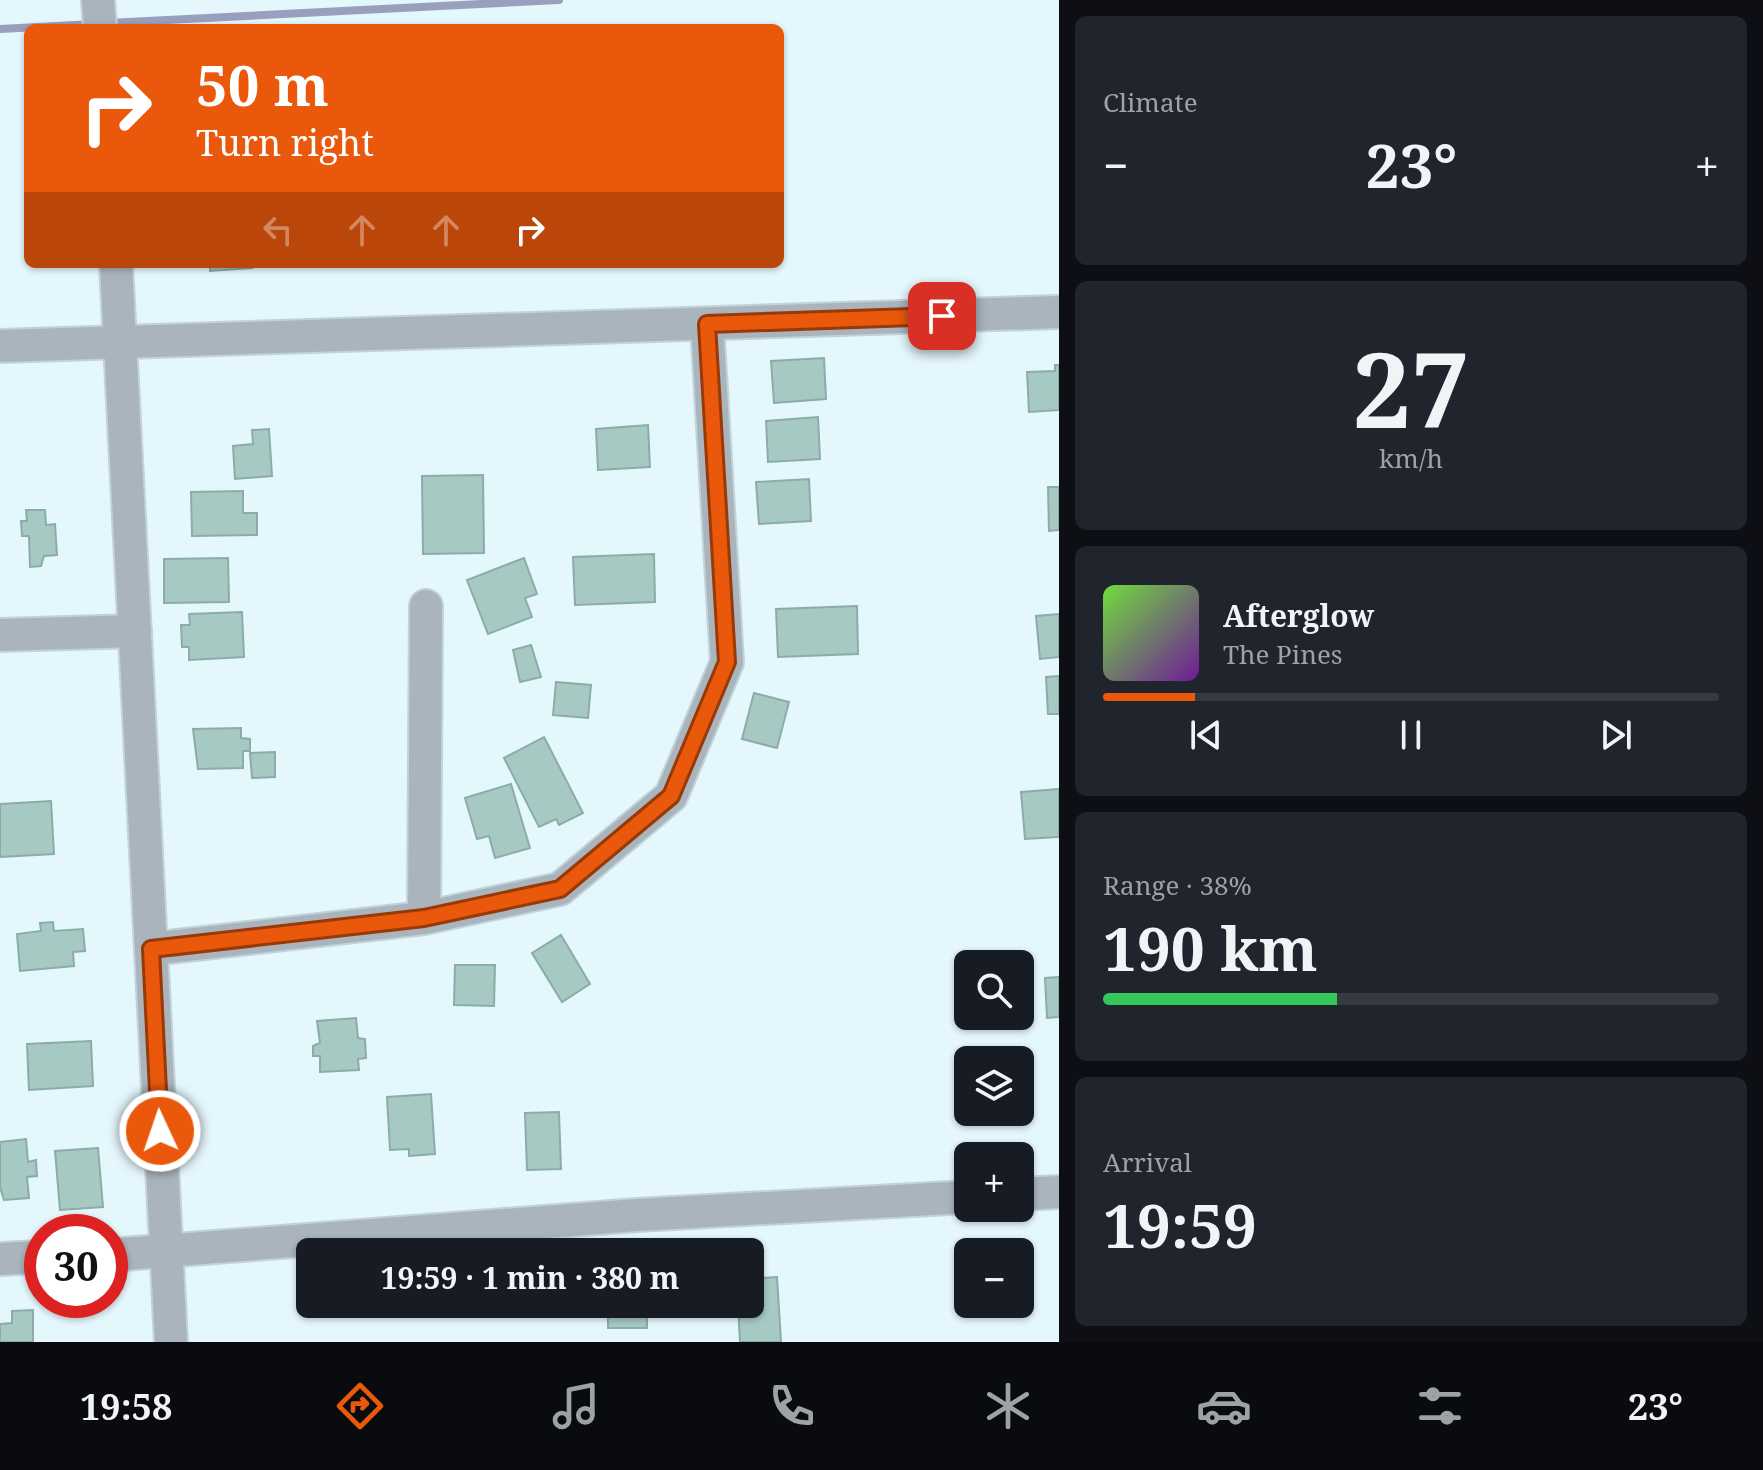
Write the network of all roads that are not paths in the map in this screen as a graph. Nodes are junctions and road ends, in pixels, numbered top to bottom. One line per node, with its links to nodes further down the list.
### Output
1 (98, 0): 2 (street)
2 (100, 24)
3 (116, 268): 6 (street)
4 (1059, 312): 5 (street)
5 (707, 324): 6 (street); 11 (street)
6 (121, 344): 7 (street); 9 (street)
7 (0, 346)
8 (426, 606): 11 (street)
9 (135, 631): 10 (street); 12 (street)
10 (0, 635)
11 (424, 918): 12 (street)
12 (151, 949): 16 (street)
13 (1059, 1192): 14 (street)
14 (1034, 1193)
15 (954, 1198): 16 (street)
16 (166, 1253): 17 (street); 20 (street)
17 (128, 1254)
18 (24, 1258): 19 (street)
19 (0, 1259)
20 (171, 1342)

